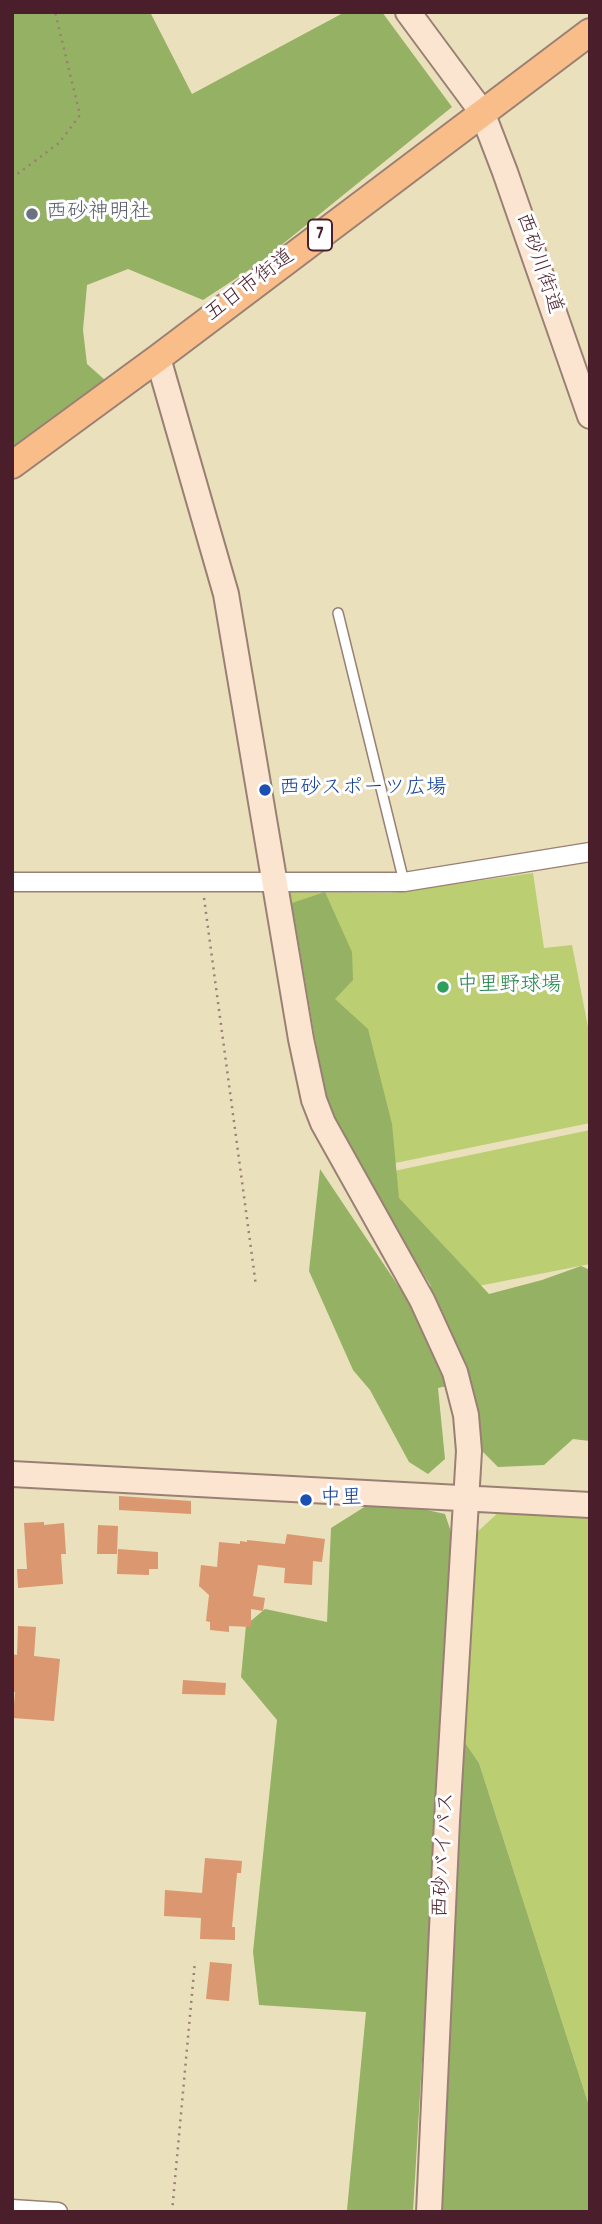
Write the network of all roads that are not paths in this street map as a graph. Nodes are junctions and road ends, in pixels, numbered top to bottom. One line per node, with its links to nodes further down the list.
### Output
1 (408, 12): 3 (street, 西砂川街道)
2 (590, 32): 3 (main road, 五日市街道 / 7)
3 (482, 113): 4 (main road, 五日市街道 / 7); 5 (street, 西砂川街道)
4 (158, 358): 6 (main road, 五日市街道 / 7); 10 (street, 西砂バイパス)
5 (590, 416)
6 (12, 465)
7 (338, 613): 11 (lane)
8 (590, 852): 11 (street)
9 (12, 882): 10 (street)
10 (275, 882): 11 (street); 13 (street, 西砂バイパス)
11 (404, 882)
12 (12, 1474): 13 (street)
13 (466, 1498): 14 (street); 17 (street, 西砂バイパス)
14 (590, 1505)
15 (12, 2209): 16 (street)
16 (58, 2212)
17 (429, 2212)

